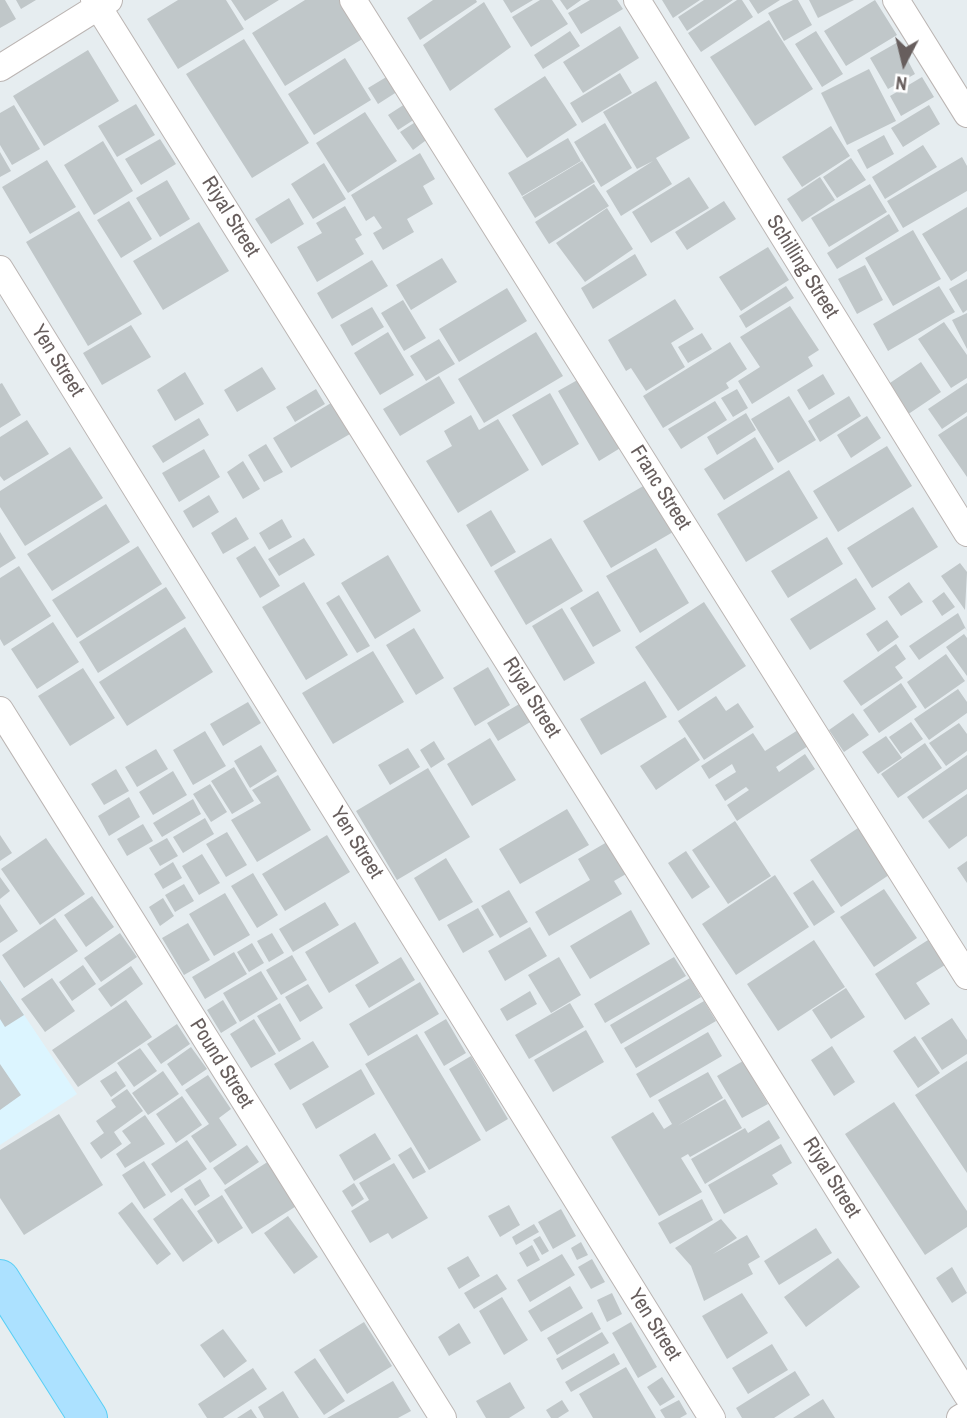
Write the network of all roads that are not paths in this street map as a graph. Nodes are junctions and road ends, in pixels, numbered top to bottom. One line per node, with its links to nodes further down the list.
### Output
1 (353, 0): 10 (street, Franc Street)
2 (637, 0): 8 (street, Schilling Street)
3 (896, 0): 6 (street)
4 (101, 2): 5 (street); 12 (street, Riyal Street)
5 (0, 68)
6 (967, 114)
7 (0, 269): 16 (street, Yen Street)
8 (967, 533)
9 (0, 710): 15 (street, Pound Street)
10 (967, 976)
11 (0, 1279): 14 (main road)
12 (967, 1395)
13 (967, 1414): 17 (street)
14 (88, 1418)
15 (443, 1418)
16 (712, 1418)
17 (960, 1418)

